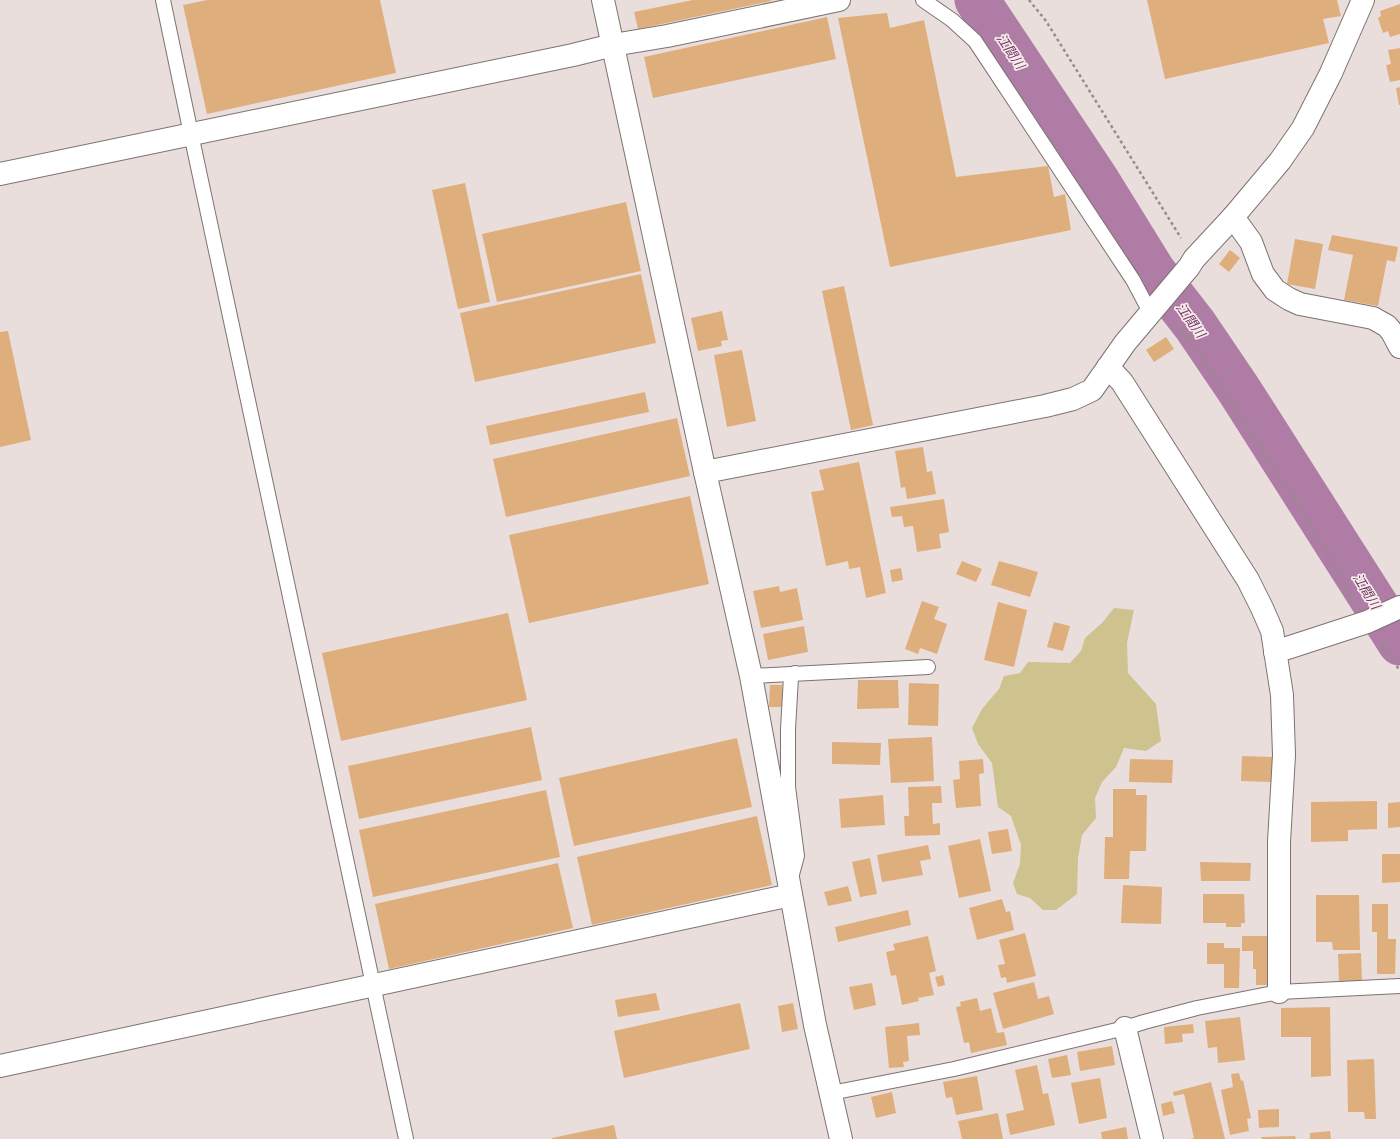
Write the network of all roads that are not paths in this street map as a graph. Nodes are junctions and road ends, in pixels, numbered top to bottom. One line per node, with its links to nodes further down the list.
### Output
1 (163, 0): 7 (lane)
2 (603, 0): 6 (street)
3 (839, 0): 6 (street)
4 (923, 0): 10 (lane)
5 (1363, 0): 9 (street)
6 (613, 45): 7 (street); 13 (street)
7 (191, 134): 8 (street); 20 (lane)
8 (0, 174)
9 (1233, 217): 10 (street); 11 (street)
10 (1155, 307): 12 (street)
11 (1400, 347)
12 (1108, 367): 13 (street); 15 (street)
13 (705, 472): 18 (street)
14 (1399, 607): 15 (street)
15 (1275, 652): 22 (street)
16 (928, 667): 17 (lane)
17 (795, 673): 18 (lane); 19 (lane)
18 (751, 676): 19 (street)
19 (790, 890): 20 (street); 25 (street)
20 (373, 985): 24 (street); 26 (lane)
21 (1400, 986): 22 (lane)
22 (1278, 992): 23 (lane)
23 (1125, 1028): 25 (lane); 28 (street)
24 (0, 1066)
25 (831, 1093): 27 (street)
26 (406, 1139)
27 (841, 1139)
28 (1152, 1139)

